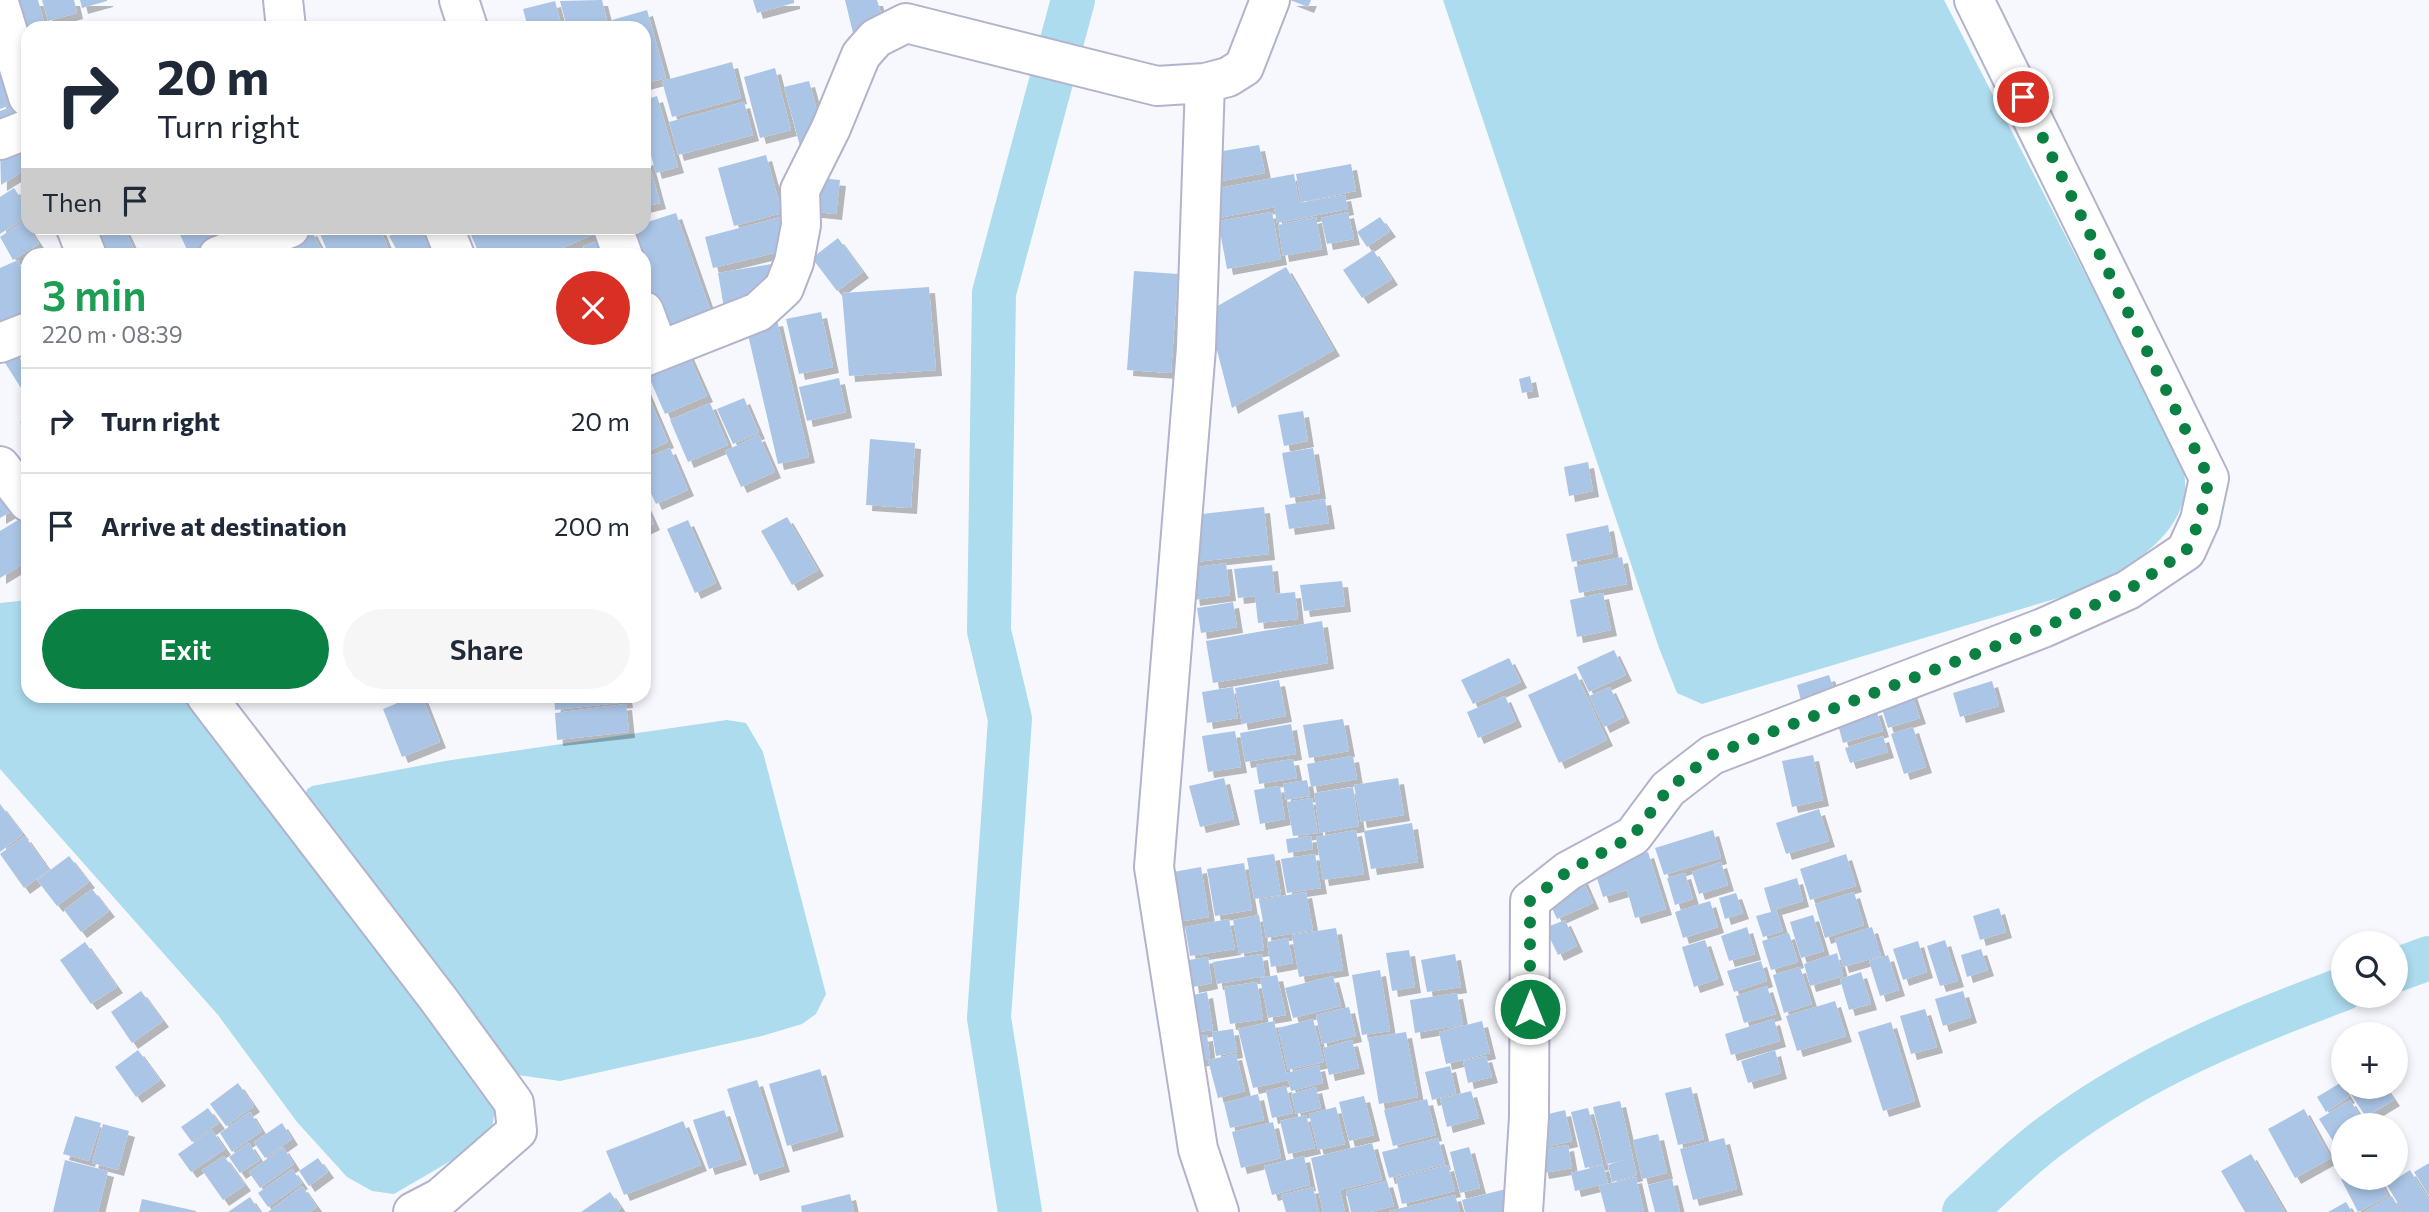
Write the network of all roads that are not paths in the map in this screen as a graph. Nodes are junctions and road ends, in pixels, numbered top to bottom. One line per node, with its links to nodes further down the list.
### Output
1 (283, 0): 7 (street)
2 (459, 0): 8 (street)
3 (1270, 0): 10 (street)
4 (1974, 0): 23 (street)
5 (0, 6): 9 (street)
6 (895, 19): 10 (street); 17 (street)
7 (285, 21)
8 (466, 21)
9 (21, 74)
10 (1205, 83): 22 (street)
11 (21, 131): 12 (street)
12 (0, 140)
13 (271, 235): 14 (street)
14 (238, 248)
15 (21, 335): 16 (street)
16 (0, 344)
17 (651, 354)
18 (0, 466): 19 (street)
19 (21, 493)
20 (211, 703): 21 (street)
21 (414, 1212)
22 (1219, 1212)
23 (1523, 1212)

